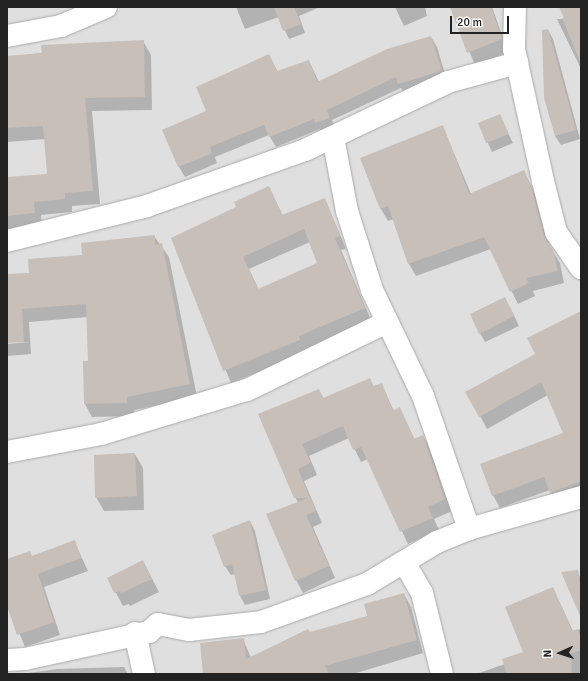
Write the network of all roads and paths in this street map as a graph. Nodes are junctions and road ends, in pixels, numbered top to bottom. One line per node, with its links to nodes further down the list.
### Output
1 (106, 7): 3 (street)
2 (515, 7): 4 (street)
3 (7, 36)
4 (517, 63): 5 (street); 7 (street)
5 (333, 137): 6 (street); 8 (street)
6 (7, 241)
7 (581, 268)
8 (387, 322): 9 (street); 11 (street)
9 (7, 452)
10 (581, 497): 11 (street)
11 (469, 529): 12 (street)
12 (404, 562): 13 (street); 16 (street)
13 (135, 633): 14 (street); 15 (street)
14 (7, 660)
15 (144, 674)
16 (442, 674)

